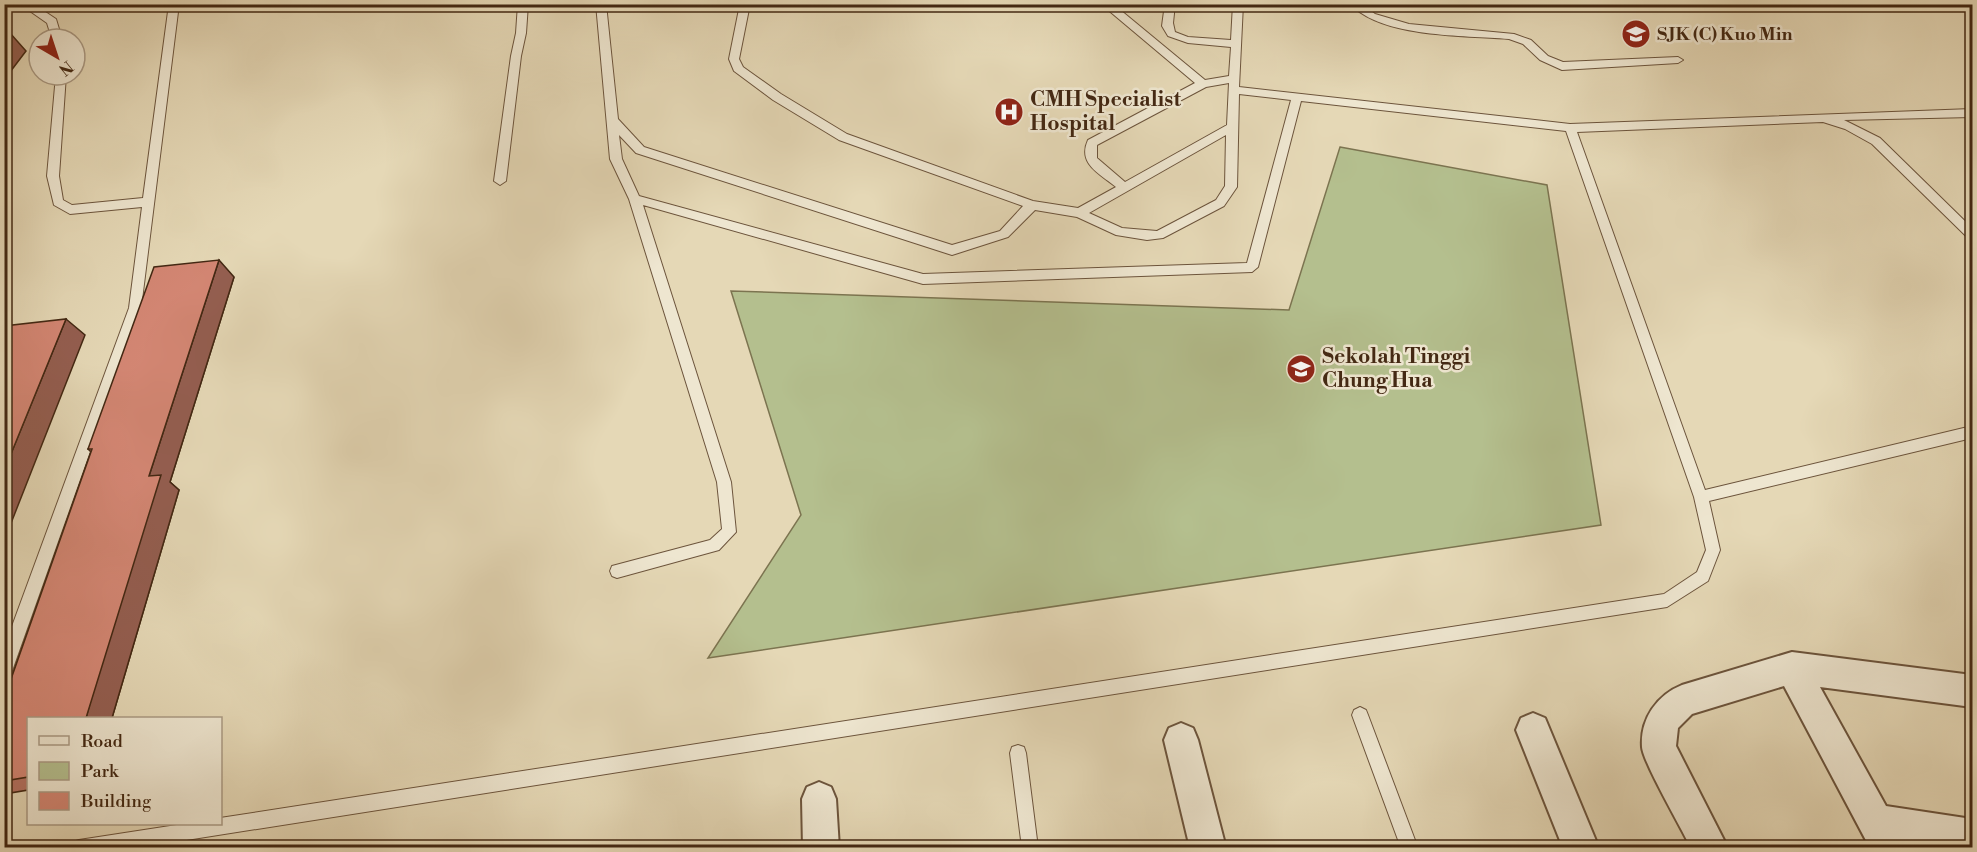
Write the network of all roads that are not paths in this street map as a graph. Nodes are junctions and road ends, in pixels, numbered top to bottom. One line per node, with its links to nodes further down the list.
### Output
1 (19, 4): 10 (lane)
2 (174, 4): 25 (lane)
3 (522, 4): 22 (lane)
4 (601, 4): 19 (lane)
5 (745, 4): 26 (lane)
6 (1106, 4): 13 (lane)
7 (1170, 4): 11 (lane)
8 (1238, 4): 11 (lane)
9 (1355, 4): 12 (lane)
10 (54, 27)
11 (1236, 44): 14 (lane)
12 (1678, 60)
13 (1203, 84): 14 (lane); 23 (lane)
14 (1234, 84): 16 (lane); 20 (lane)
15 (60, 87): 25 (lane)
16 (1297, 98): 21 (lane); 24 (lane)
17 (1972, 113): 18 (lane)
18 (1823, 118): 21 (lane); 28 (lane)
19 (612, 120): 24 (lane); 26 (lane)
20 (1232, 127): 23 (lane); 27 (lane)
21 (1570, 128): 30 (lane)
22 (500, 181)
23 (1125, 188): 27 (lane)
24 (634, 199): 31 (lane)
25 (149, 202): 33 (lane)
26 (1032, 205): 27 (lane)
27 (1079, 213)
28 (1972, 235)
29 (1972, 432): 30 (lane)
30 (1701, 497): 42 (lane)
31 (617, 571)
32 (1792, 668): 34 (street); 40 (street); 48 (street)
33 (4, 671)
34 (1972, 691)
35 (1360, 715): 46 (lane)
36 (1533, 730): 47 (street)
37 (1181, 741): 45 (street)
38 (1017, 753): 44 (lane)
39 (819, 798): 43 (street)
40 (1883, 835): 41 (street)
41 (1972, 837)
42 (79, 848)
43 (820, 848)
44 (1030, 848)
45 (1208, 848)
46 (1410, 848)
47 (1581, 848)
48 (1710, 848)

